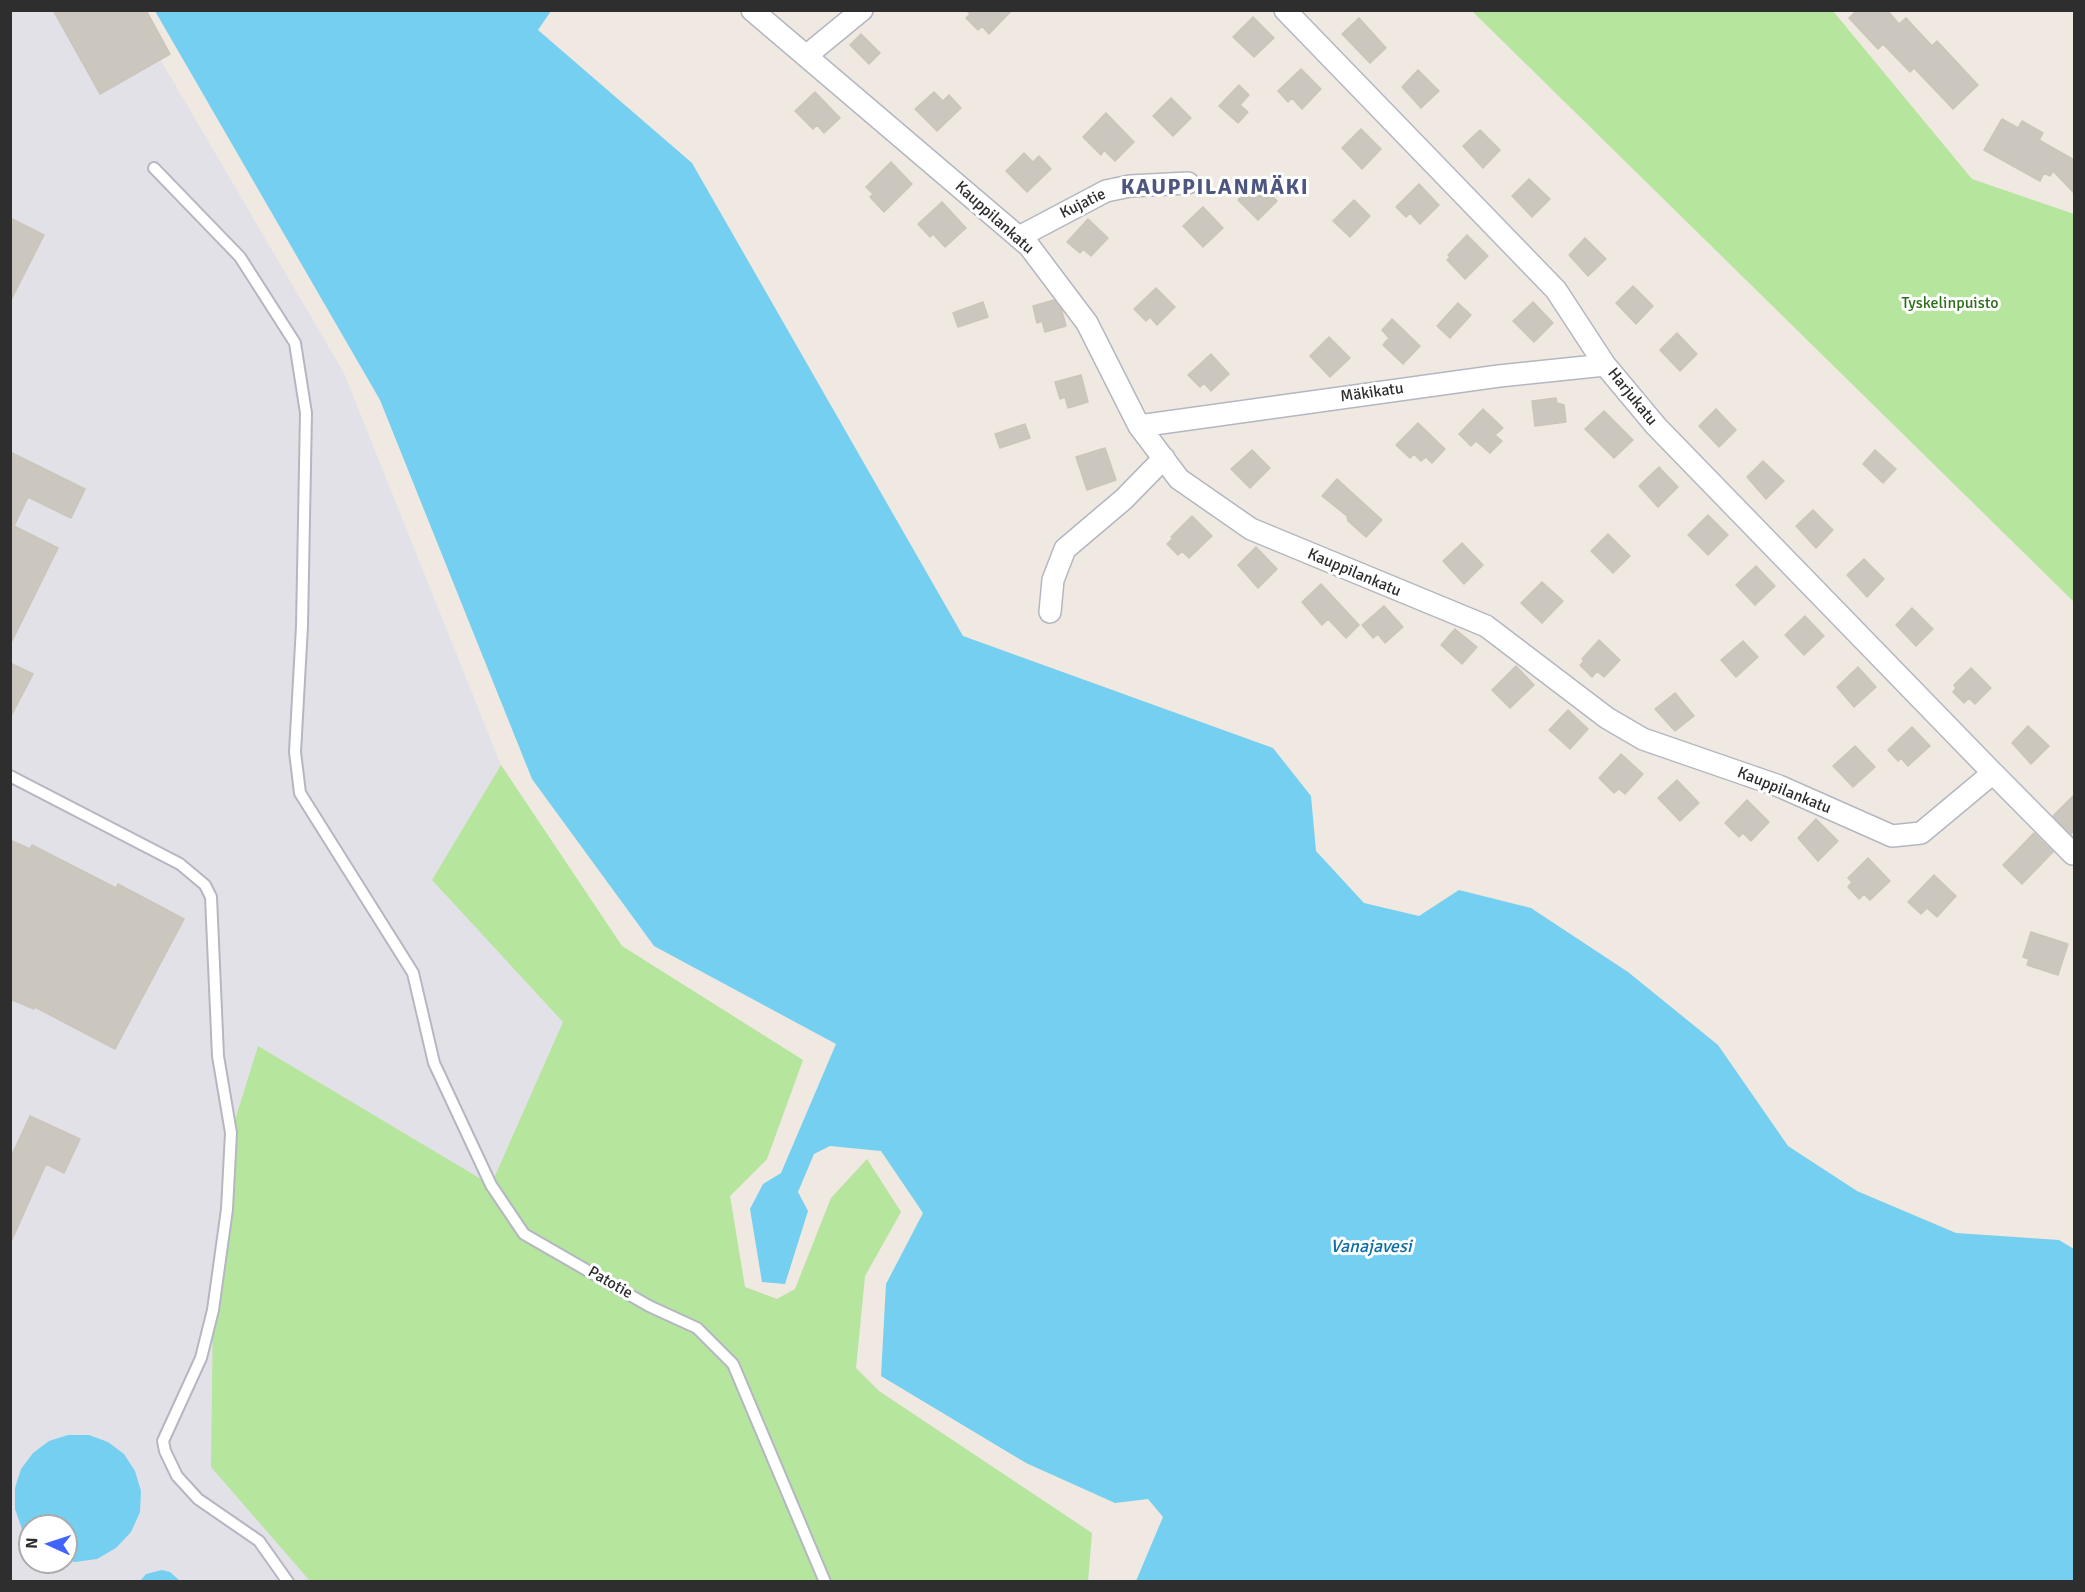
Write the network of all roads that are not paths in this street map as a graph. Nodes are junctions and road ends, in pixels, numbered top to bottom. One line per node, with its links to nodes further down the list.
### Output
1 (752, 10): 4 (street, Kauppilankatu)
2 (862, 10): 4 (street)
3 (1285, 10): 8 (street, Harjukatu)
4 (806, 56): 7 (street, Kauppilankatu)
5 (154, 168): 16 (lane, Patotie)
6 (1188, 183): 7 (street, Kujatie)
7 (1018, 237): 9 (street, Kauppilankatu)
8 (1605, 365): 9 (street, Mäkikatu); 12 (street, Harjukatu)
9 (1139, 426): 10 (street, Kauppilankatu)
10 (1164, 459): 11 (street); 12 (street, Kauppilankatu)
11 (1050, 612)
12 (1993, 772): 14 (street)
13 (10, 776): 15 (lane)
14 (2073, 854)
15 (288, 1581)
16 (825, 1581)

